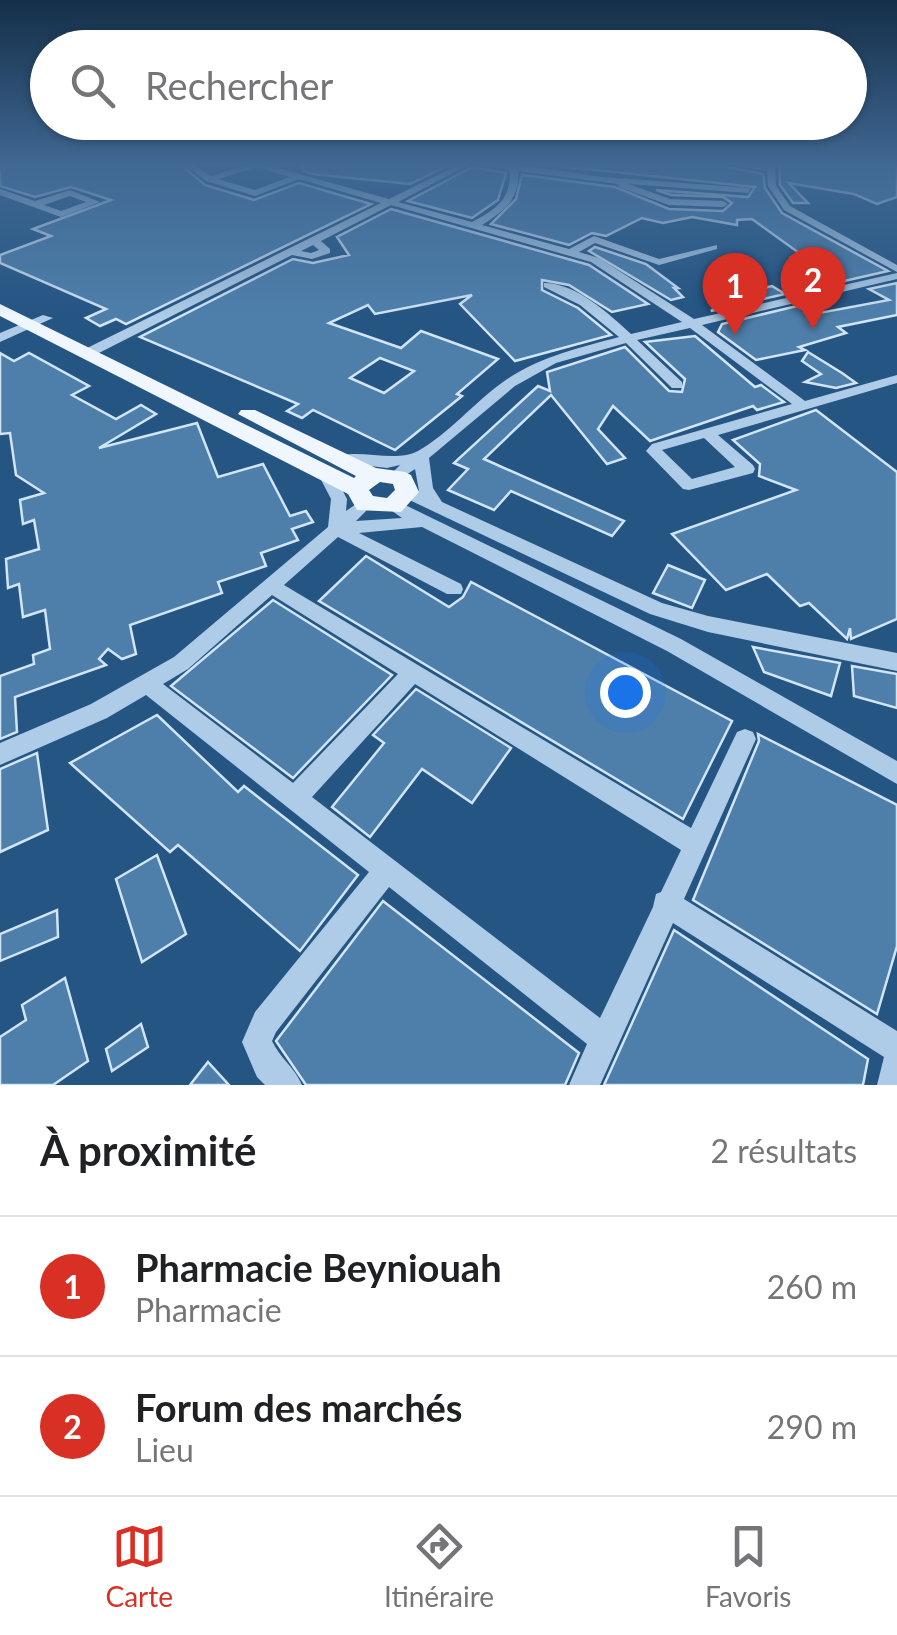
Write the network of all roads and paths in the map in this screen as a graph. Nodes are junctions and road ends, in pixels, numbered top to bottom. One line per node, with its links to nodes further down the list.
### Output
1 (364, 215): 16 (street)
2 (436, 215): 5 (street)
3 (493, 215): 5 (street)
4 (798, 215): 8 (street)
5 (475, 225): 7 (street)
6 (713, 247): 7 (street)
7 (572, 252): 13 (street)
8 (897, 272): 13 (street)
9 (548, 285): 15 (street)
10 (0, 295): 12 (main road)
11 (0, 310): 12 (main road)
12 (39, 321): 14 (street); 16 (main road)
13 (693, 324): 15 (street); 19 (street)
14 (0, 338)
15 (624, 339): 18 (street); 21 (street)
16 (96, 349): 22 (main road)
17 (897, 378): 19 (street)
18 (677, 386)
19 (802, 405): 20 (street)
20 (707, 433): 20 (street)
21 (421, 455): 22 (street); 23 (street); 24 (street)
22 (333, 466): 23 (main road); 25 (street)
23 (382, 490): 24 (street); 25 (street)
24 (431, 514): 25 (street); 28 (street)
25 (336, 529): 26 (street); 27 (street)
26 (273, 586): 30 (street); 31 (street)
27 (454, 589)
28 (612, 602): 29 (street); 34 (street)
29 (897, 662)
30 (411, 674): 35 (street); 36 (street)
31 (149, 684): 33 (street); 35 (street)
32 (745, 738): 36 (street)
33 (0, 754)
34 (897, 772)
35 (294, 799): 37 (street)
36 (693, 842): 38 (street)
37 (386, 870): 39 (street); 42 (street)
38 (666, 903): 39 (street); 40 (street)
39 (603, 1038): 43 (street)
40 (897, 1048)
41 (897, 1063): 44 (street)
42 (287, 1085)
43 (584, 1085)
44 (892, 1085)

